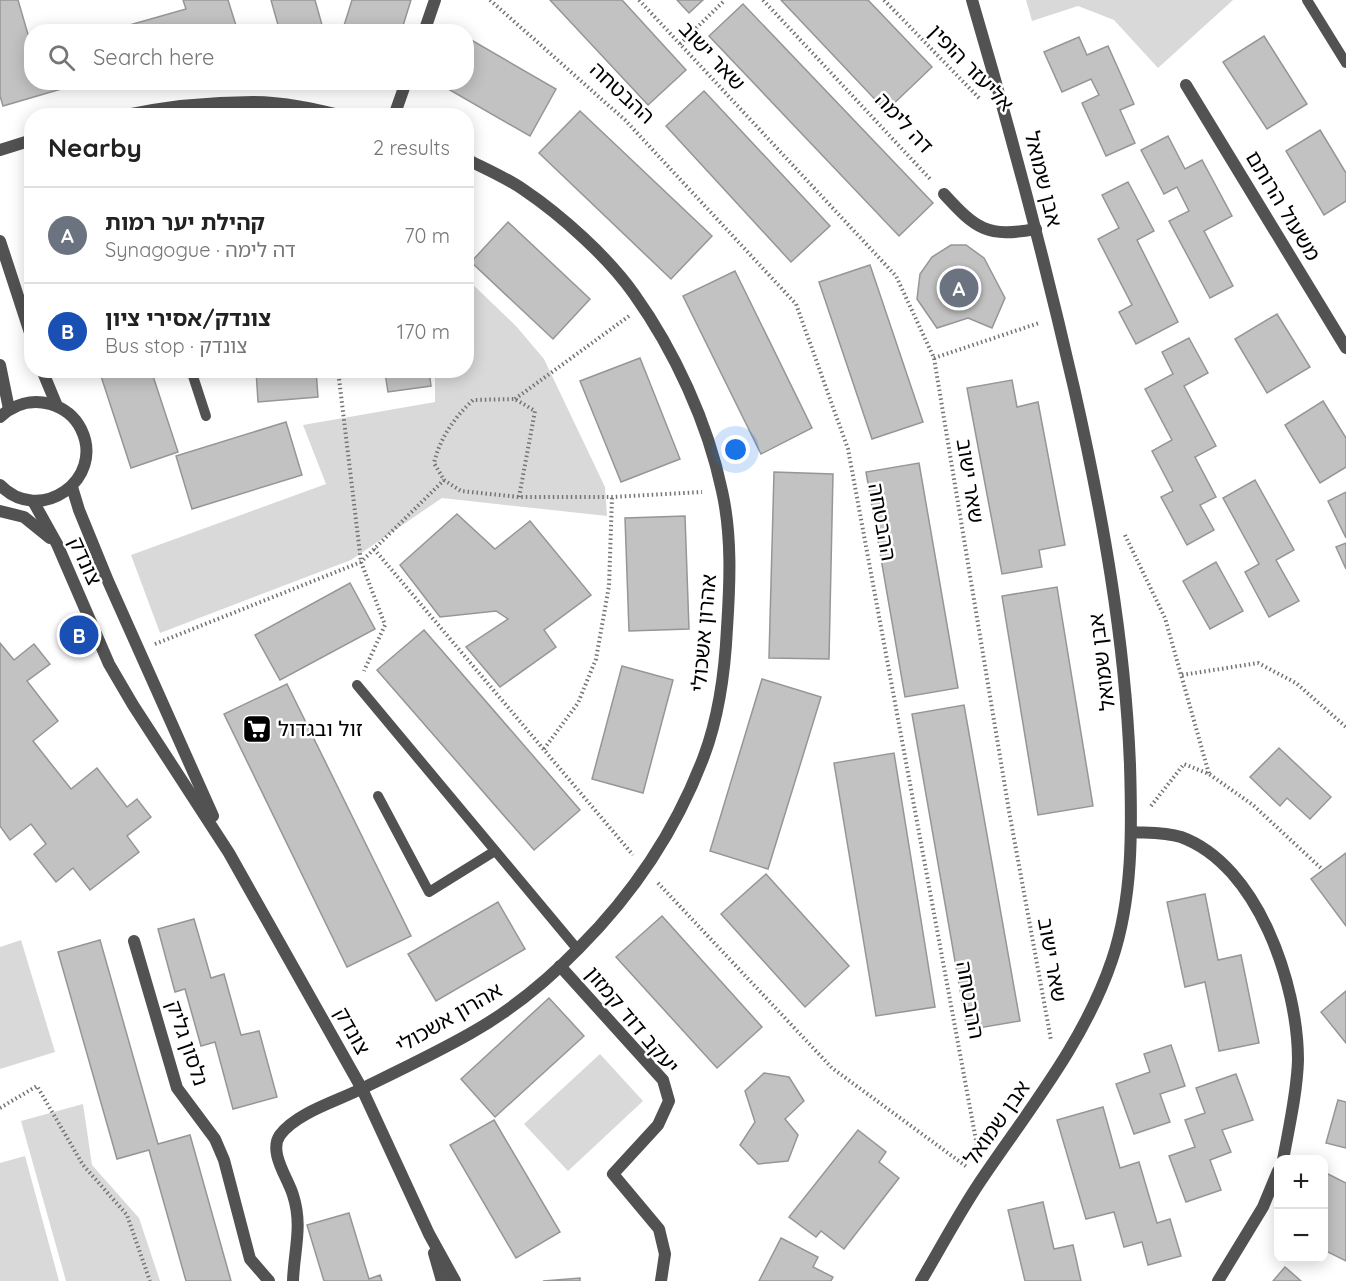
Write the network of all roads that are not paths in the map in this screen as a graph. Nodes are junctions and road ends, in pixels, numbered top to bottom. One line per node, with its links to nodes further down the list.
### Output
1 (435, 0): 4 (street)
2 (972, 0): 15 (street, אבן שמואל)
3 (1307, 0): 5 (lane)
4 (427, 24)
5 (1346, 63)
6 (1186, 85): 18 (street, משעול הרותם)
7 (403, 90): 10 (street)
8 (228, 108): 9 (street)
9 (307, 108)
10 (397, 108)
11 (24, 142): 12 (street)
12 (0, 150)
13 (474, 163): 36 (street, אהרון אשכולי)
14 (944, 194): 15 (street)
15 (1036, 229): 32 (street, אבן שמואל)
16 (0, 241): 17 (street)
17 (24, 314)
18 (1346, 348)
19 (0, 365): 23 (street)
20 (45, 378): 22 (street)
21 (194, 378): 24 (lane)
22 (57, 406): 23 (street); 25 (street)
23 (5, 413)
24 (206, 416)
25 (72, 487): 27 (street); 34 (street, צונדק)
26 (1, 488): 27 (street)
27 (33, 501): 29 (street, צונדק)
28 (0, 511): 29 (street)
29 (57, 544): 34 (street, צונדק)
30 (357, 685): 33 (lane)
31 (378, 796): 33 (lane)
32 (1131, 832): 39 (street); 47 (street, אבן שמואל)
33 (495, 851): 36 (lane)
34 (229, 853): 38 (street, צונדק)
35 (134, 941): 42 (street, נלסון גליק)
36 (578, 950): 37 (street, אהרון אשכולי)
37 (560, 966): 38 (street, אהרון אשכולי); 46 (street, יעקב דוד קמזון)
38 (362, 1089): 41 (street, צונדק); 43 (street)
39 (1283, 1155)
40 (1274, 1181): 48 (street)
41 (429, 1234): 44 (street, צונדק); 45 (street, צונדק)
42 (268, 1281)
43 (293, 1281)
44 (442, 1281)
45 (455, 1281)
46 (661, 1281)
47 (921, 1281)
48 (1218, 1281)

